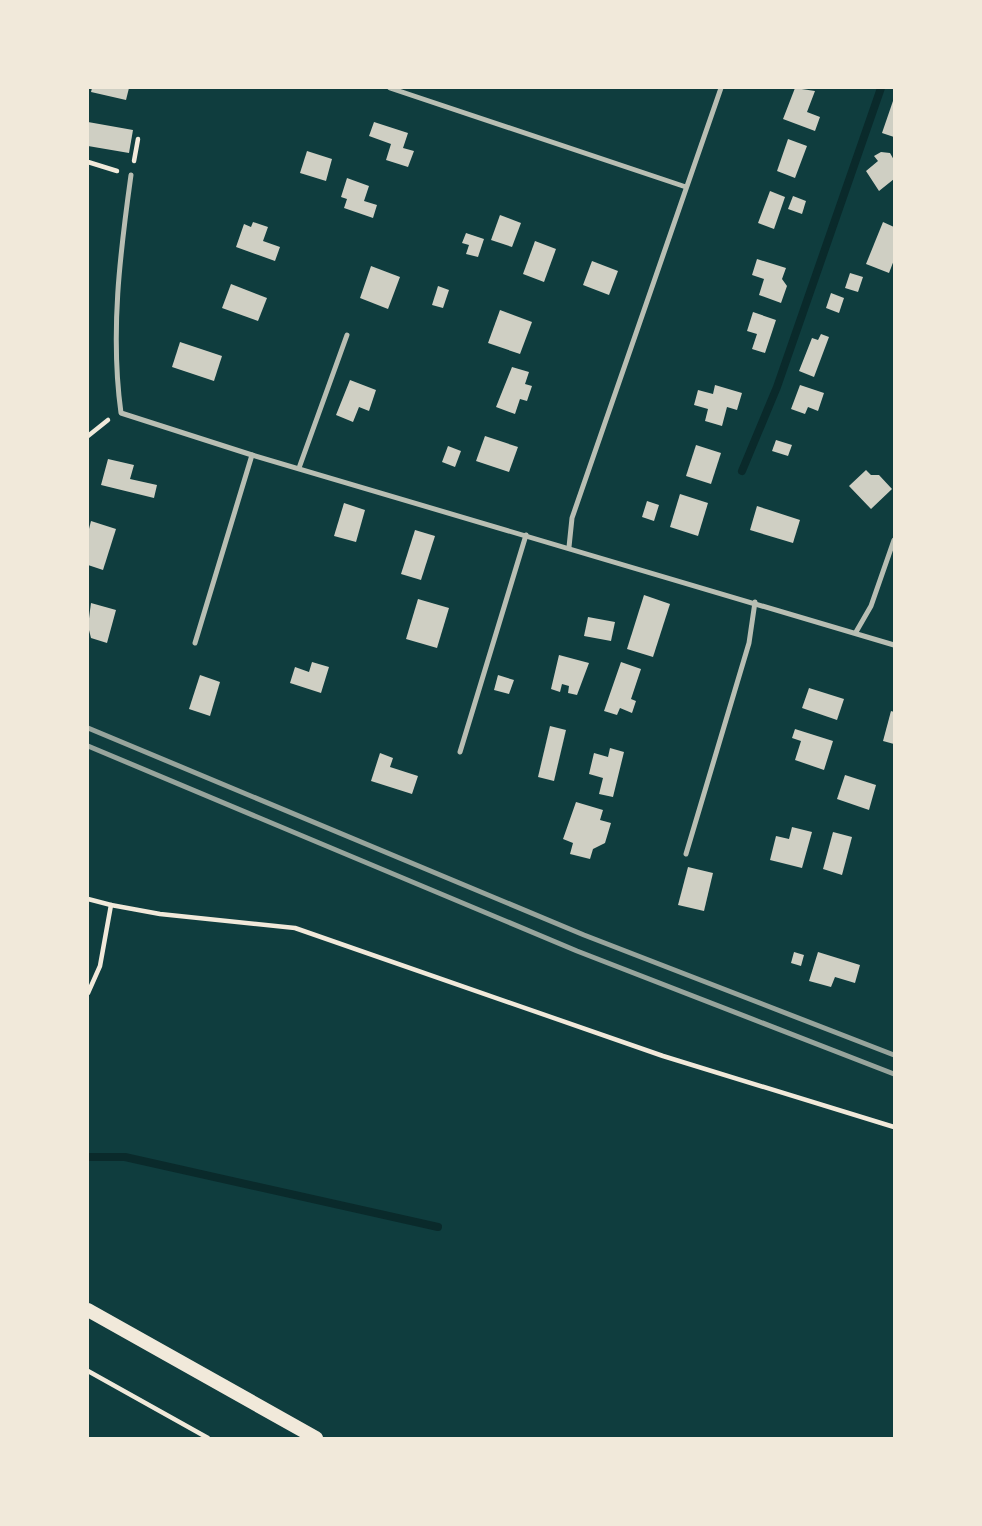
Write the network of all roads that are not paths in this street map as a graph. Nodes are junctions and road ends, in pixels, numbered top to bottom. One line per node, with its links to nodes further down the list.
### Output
1 (390, 88): 4 (lane)
2 (721, 88): 4 (lane)
3 (131, 175): 6 (lane)
4 (686, 187): 10 (lane)
5 (347, 335): 7 (lane)
6 (252, 455): 7 (lane); 13 (lane)
7 (299, 468): 8 (lane)
8 (526, 535): 10 (lane); 15 (lane)
9 (894, 540): 12 (lane)
10 (569, 547): 11 (lane)
11 (755, 602): 12 (lane); 16 (lane)
12 (856, 632): 14 (lane)
13 (195, 643)
14 (894, 645)
15 (460, 752)
16 (686, 854)
17 (88, 1310): 18 (main road)
18 (316, 1438)

